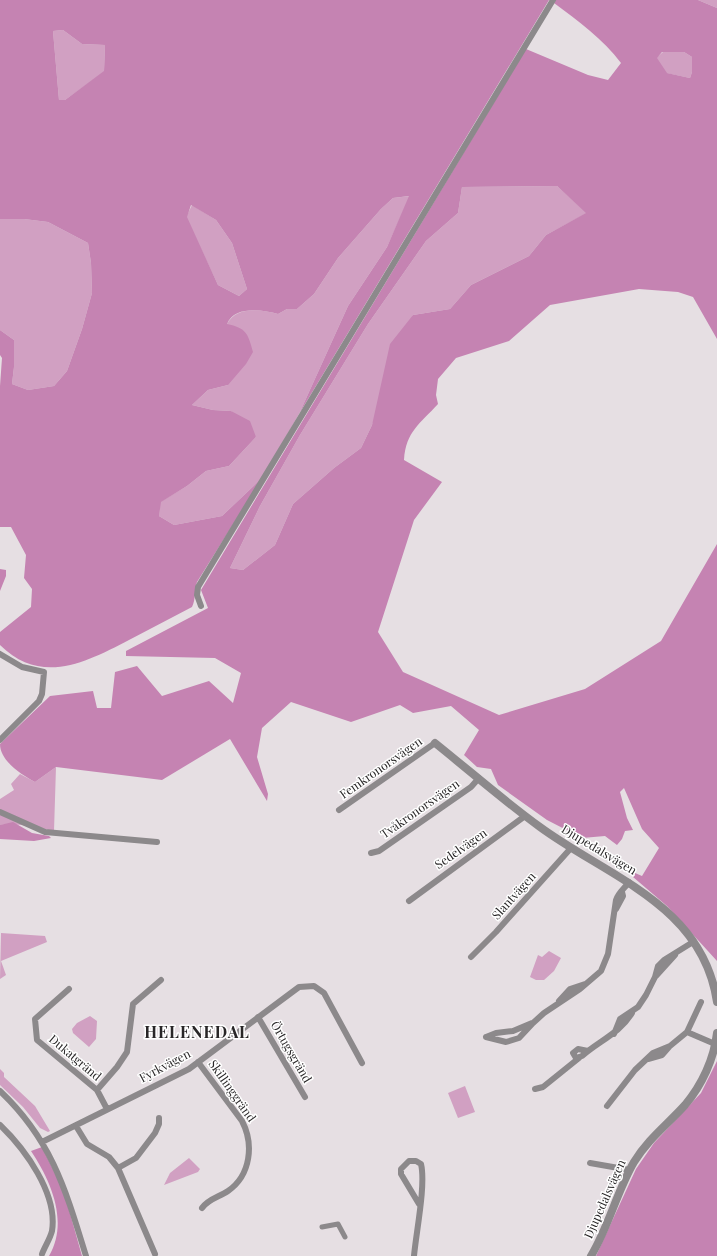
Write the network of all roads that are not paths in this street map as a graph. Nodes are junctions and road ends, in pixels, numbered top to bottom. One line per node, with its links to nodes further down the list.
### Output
1 (553, 0): 2 (street)
2 (201, 606)
3 (0, 654): 4 (street)
4 (0, 740)
5 (436, 743): 6 (street, Djupedalsvägen); 7 (street, Femkronorsvägen)
6 (479, 778): 9 (street, Djupedalsvägen); 12 (street, Tvåkronorsvägen)
7 (339, 810)
8 (0, 812): 10 (street)
9 (525, 816): 11 (street, Djupedalsvägen); 14 (street, Sedelvägen)
10 (157, 842)
11 (571, 848): 13 (street, Djupedalsvägen); 16 (street, Slantvägen)
12 (371, 852)
13 (629, 882): 15 (street, Djupedalsvägen); 22 (street)
14 (408, 901)
15 (693, 942): 20 (street, Djupedalsvägen); 30 (street)
16 (472, 957)
17 (161, 980): 31 (street)
18 (69, 989): 31 (street, Dukatgränd)
19 (702, 1002): 24 (street)
20 (717, 1002)
21 (258, 1017): 28 (street, Fyrkvägen); 29 (street, Fyrkvägen); 33 (street, Örtugsgränd)
22 (532, 1023): 23 (street); 26 (street)
23 (513, 1031): 26 (street); 26 (street)
24 (687, 1032): 27 (street); 34 (street)
25 (717, 1033): 27 (street, Djupedalsvägen)
26 (516, 1040)
27 (715, 1044): 42 (street, Djupedalsvägen)
28 (198, 1062): 35 (street, Fyrkvägen); 44 (street, Skillinggränd)
29 (362, 1063)
30 (535, 1089)
31 (97, 1090): 35 (street, Dukatgränd)
32 (0, 1091): 39 (street)
33 (305, 1097)
34 (607, 1106)
35 (107, 1109): 38 (street, Fyrkvägen)
36 (159, 1118): 41 (street)
37 (0, 1125): 47 (street)
38 (76, 1126): 39 (street, Fyrkvägen); 41 (street)
39 (42, 1142): 49 (street)
40 (590, 1162): 42 (street)
41 (118, 1168): 48 (street)
42 (630, 1170): 51 (street, Djupedalsvägen)
43 (419, 1204): 43 (street); 50 (street)
44 (202, 1208)
45 (322, 1227): 46 (street)
46 (345, 1236)
47 (42, 1254)
48 (155, 1254)
49 (86, 1256)
50 (414, 1256)
51 (591, 1256)

